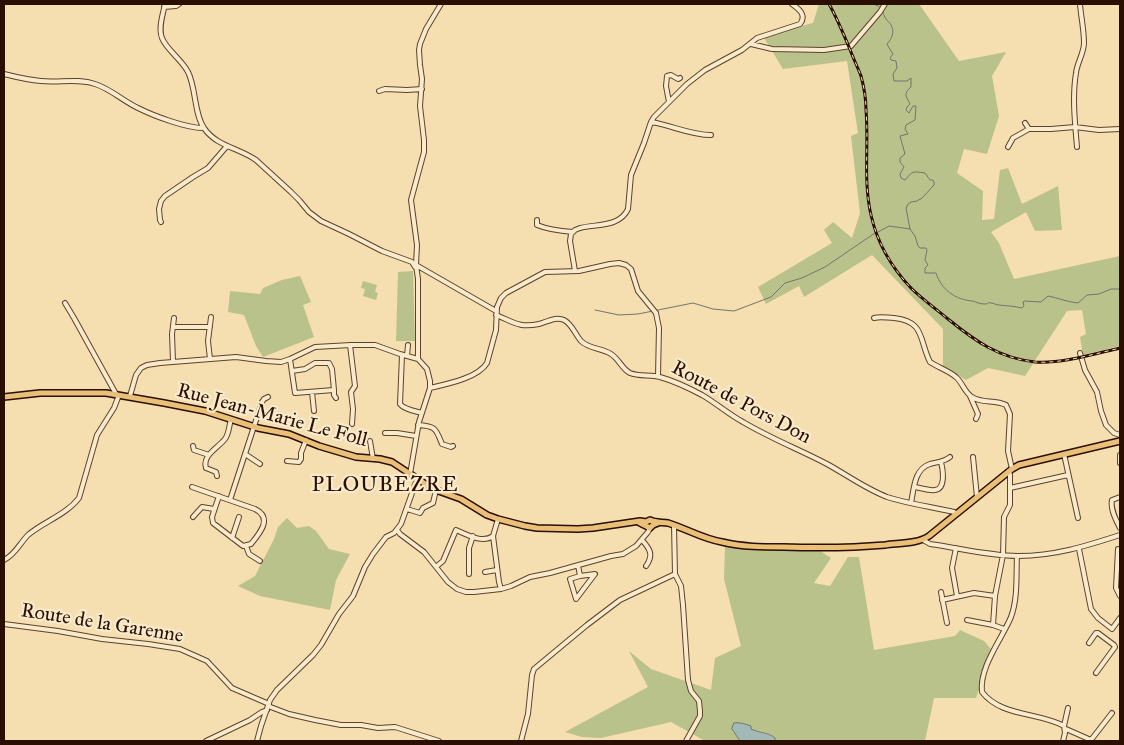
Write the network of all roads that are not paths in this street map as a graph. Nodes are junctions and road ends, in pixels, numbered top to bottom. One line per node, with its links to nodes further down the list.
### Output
1 (179, 4): 5 (street)
2 (441, 4): 10 (street)
3 (792, 4): 7 (street)
4 (1080, 4): 16 (street)
5 (165, 5): 15 (street)
6 (885, 6): 7 (street)
7 (751, 44): 12 (street)
8 (4, 74): 15 (street)
9 (680, 78): 12 (street)
10 (422, 89): 11 (street); 26 (street)
11 (379, 91)
12 (669, 102): 13 (street)
13 (651, 122): 19 (street); 25 (street)
14 (1025, 123): 17 (street)
15 (203, 128): 20 (street, Route de Pors Don)
16 (1075, 128): 17 (street); 18 (street); 22 (street)
17 (1029, 129): 21 (street)
18 (1120, 130)
19 (711, 135)
20 (227, 146): 24 (street); 26 (street, Route de Pors Don)
21 (1008, 147)
22 (1077, 147)
23 (537, 220): 25 (street)
24 (161, 222)
25 (573, 232): 27 (street)
26 (416, 267): 29 (street, Route de Pors Don); 39 (street)
27 (575, 272): 29 (street); 44 (street)
28 (65, 303): 48 (street)
29 (496, 313): 44 (street, Route de Pors Don); 45 (street)
30 (211, 317): 34 (street)
31 (174, 318): 33 (street)
32 (874, 318): 50 (street)
33 (173, 326): 34 (street); 42 (street)
34 (210, 327): 40 (street)
35 (350, 345): 38 (street); 41 (street); 58 (street)
36 (408, 345): 38 (street)
37 (1080, 353): 62 (street)
38 (405, 356): 39 (street); 55 (street)
39 (418, 358): 45 (street)
40 (210, 359): 41 (street); 42 (street)
41 (290, 359): 43 (street)
42 (173, 362): 49 (street)
43 (292, 371): 46 (street); 47 (street)
44 (658, 376): 93 (street, Route de Pors Don)
45 (430, 388): 55 (street)
46 (334, 390): 47 (street); 53 (street)
47 (312, 392): 54 (street)
48 (117, 394): 49 (main road, Rue Jean-Marie Le Foll); 51 (main road, Rue Jean-Marie Le Foll); 117 (street)
49 (130, 396): 56 (main road, Rue Jean-Marie Le Foll)
50 (970, 396): 57 (street); 80 (street)
51 (4, 397)
52 (268, 397): 60 (street)
53 (336, 398)
54 (314, 410)
55 (422, 413): 59 (street)
56 (231, 419): 60 (main road, Rue Jean-Marie Le Foll); 71 (street)
57 (976, 419)
58 (352, 424)
59 (418, 425): 63 (street); 68 (street)
60 (253, 426): 64 (main road, Rue Jean-Marie Le Foll); 69 (street)
61 (385, 433): 63 (street)
62 (1120, 435)
63 (416, 436): 81 (street)
64 (306, 440): 75 (main road, Rue Jean-Marie Le Foll); 76 (street)
65 (370, 441): 75 (street)
66 (1120, 442): 70 (main road)
67 (192, 446): 71 (street)
68 (453, 446)
69 (245, 454): 79 (street); 92 (street)
70 (1064, 454): 80 (main road); 82 (street)
71 (209, 455): 83 (street)
72 (1120, 456): 78 (street)
73 (950, 457): 77 (street)
74 (973, 457): 90 (street)
75 (373, 459): 81 (main road, Rue Jean-Marie Le Foll)
76 (287, 461)
77 (942, 462): 86 (street); 86 (street)
78 (1120, 463)
79 (260, 464)
80 (1010, 470): 87 (street); 90 (main road)
81 (410, 474): 84 (main road, Rue Jean-Marie Le Foll)
82 (1068, 475): 87 (street); 99 (street)
83 (217, 476)
84 (417, 479): 88 (main road, Rue Jean-Marie Le Foll); 94 (street)
85 (192, 487): 89 (street)
86 (915, 487): 93 (street)
87 (1010, 488): 115 (street)
88 (436, 490): 94 (street); 100 (main road, Rue Jean-Marie Le Foll)
89 (219, 496): 92 (street); 95 (street)
90 (977, 497): 96 (main road)
91 (1120, 497): 103 (street)
92 (230, 500): 111 (street)
93 (911, 503): 96 (street, Route de Pors Don)
94 (406, 509): 104 (street)
95 (214, 510): 97 (street); 108 (street)
96 (956, 514): 110 (main road)
97 (193, 517)
98 (239, 518): 108 (street)
99 (1078, 518)
100 (498, 519): 101 (main road, Rue Jean-Marie Le Foll); 106 (street)
101 (649, 525): 102 (main road); 109 (street)
102 (674, 526): 110 (main road); 126 (street)
103 (1120, 528)
104 (397, 530): 120 (street); 144 (street)
105 (473, 536): 106 (street); 120 (street); 125 (street)
106 (492, 536): 123 (street)
107 (1120, 536): 113 (street)
108 (232, 538): 111 (street)
109 (642, 540): 119 (street); 121 (street)
110 (922, 540): 112 (street)
111 (246, 546): 118 (street)
112 (956, 548): 115 (street); 130 (street)
113 (1079, 549): 116 (street); 139 (street)
114 (1118, 549): 122 (street)
115 (1003, 555): 116 (street); 131 (street)
116 (1017, 556): 140 (street)
117 (4, 560)
118 (260, 562)
119 (578, 565): 127 (street); 128 (street)
120 (437, 566): 128 (street)
121 (646, 566)
122 (1119, 567): 132 (street)
123 (497, 570): 124 (street); 128 (street)
124 (485, 572)
125 (469, 574)
126 (674, 574): 151 (street); 152 (street)
127 (580, 576): 127 (street)
128 (501, 589)
129 (941, 592): 133 (street)
130 (958, 596): 131 (street); 133 (street)
131 (995, 596): 138 (street)
132 (1120, 596)
133 (942, 600): 137 (street)
134 (1120, 618): 139 (street)
135 (966, 620): 138 (street)
136 (4, 624): 144 (street, Route de la Garenne)
137 (947, 624)
138 (993, 625): 140 (street)
139 (1112, 628): 141 (street)
140 (1004, 629): 147 (street)
141 (1106, 639): 142 (street); 143 (street)
142 (1089, 643)
143 (1096, 673)
144 (268, 707): 148 (street); 149 (street); 150 (street, Route de la Garenne)
145 (1068, 708): 147 (street)
146 (1112, 713): 147 (street)
147 (1065, 728): 153 (street)
148 (206, 741)
149 (258, 741)
150 (439, 741)
151 (521, 741)
152 (686, 741)
153 (1063, 741)

